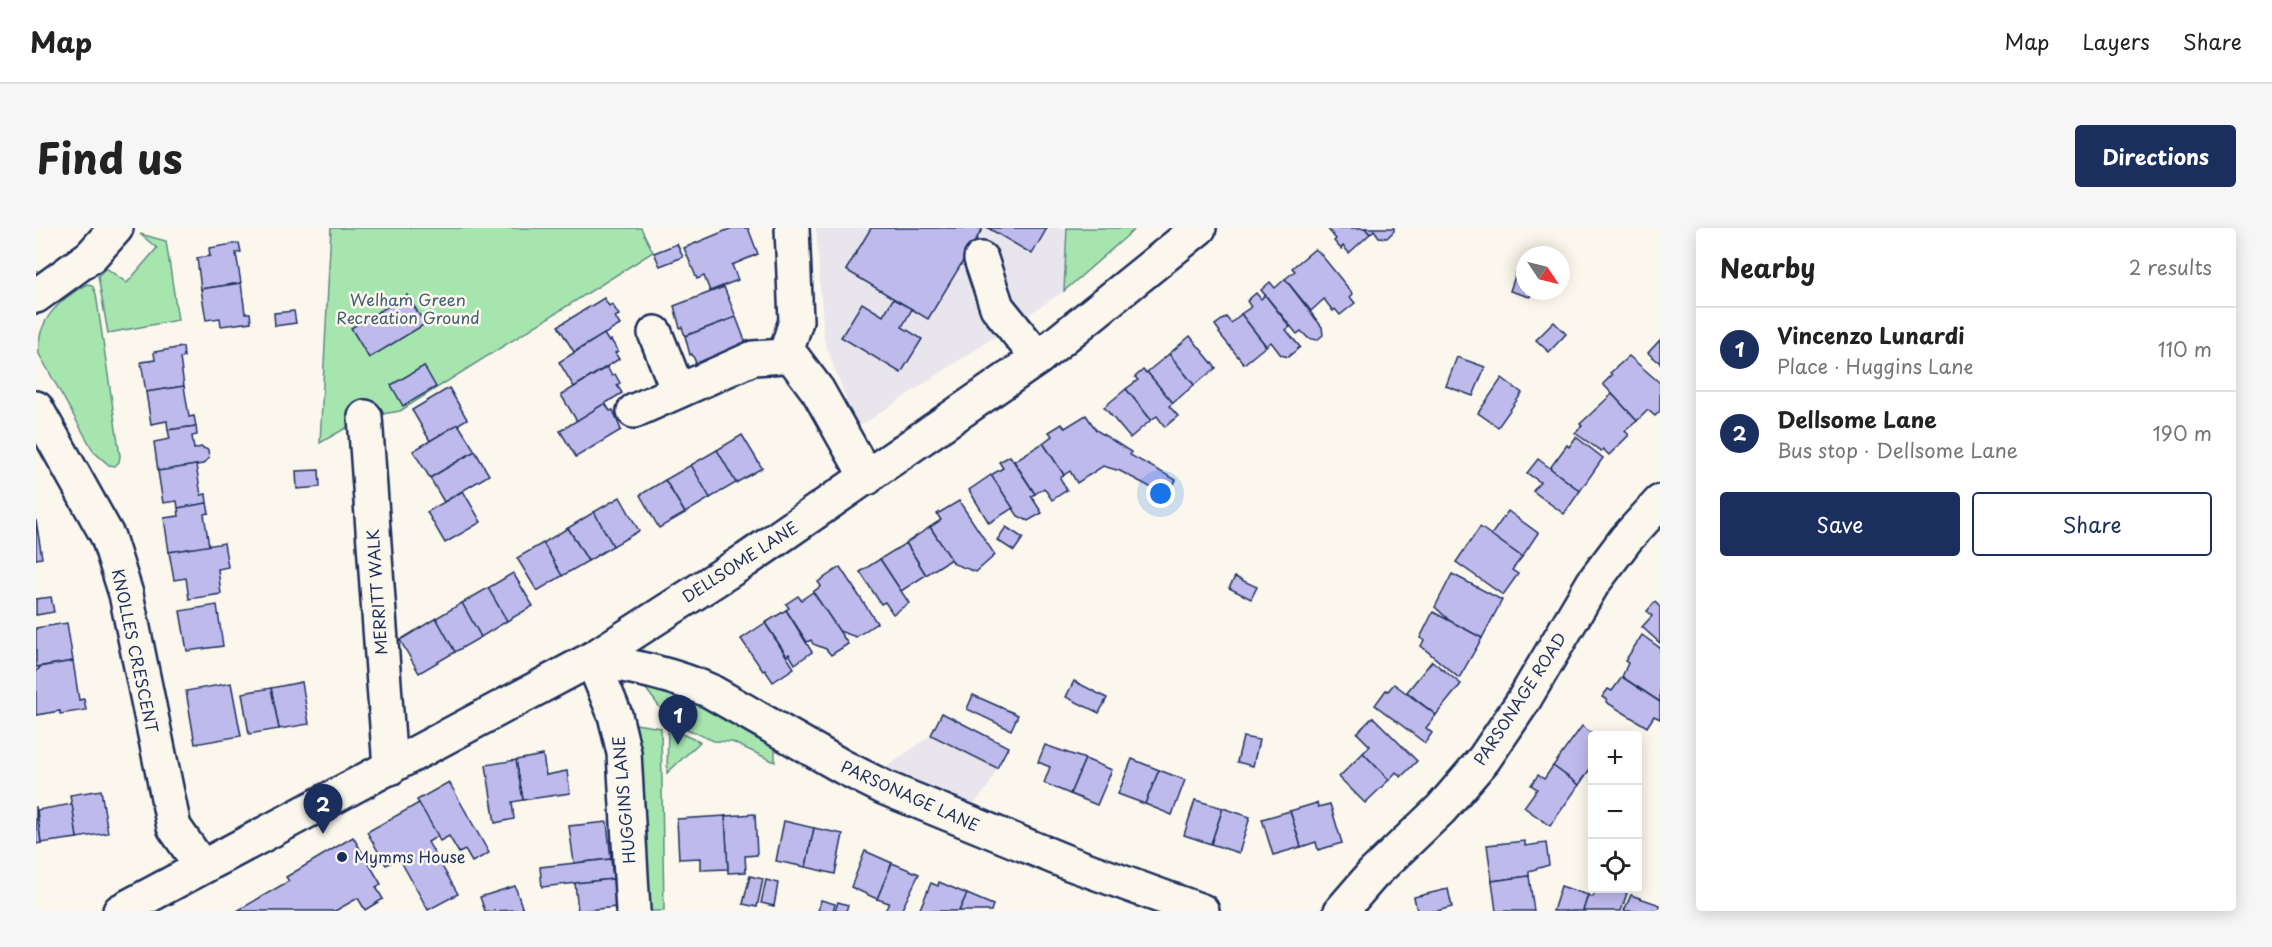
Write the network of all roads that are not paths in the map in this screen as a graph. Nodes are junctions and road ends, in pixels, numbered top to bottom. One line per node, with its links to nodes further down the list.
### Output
1 (116, 228): 5 (street)
2 (792, 228): 7 (street)
3 (1199, 228): 8 (street, DELLSOME LANE)
4 (981, 259): 8 (street)
5 (36, 296)
6 (655, 333): 9 (street)
7 (785, 356): 9 (street); 13 (street)
8 (1038, 358): 13 (street, DELLSOME LANE)
9 (678, 391): 11 (street)
10 (36, 408): 17 (street, KNOLLES CRESCENT)
11 (634, 411)
12 (365, 417): 16 (street, MERRITT WALK)
13 (867, 478): 15 (street, DELLSOME LANE)
14 (1660, 502): 21 (street, PARSONAGE ROAD)
15 (592, 659): 16 (street, DELLSOME LANE); 19 (street, HUGGINS LANE); 20 (street, PARSONAGE LANE)
16 (390, 768): 17 (street, DELLSOME LANE)
17 (202, 867): 18 (street, DELLSOME LANE)
18 (120, 911)
19 (633, 911)
20 (1202, 911)
21 (1341, 911)

